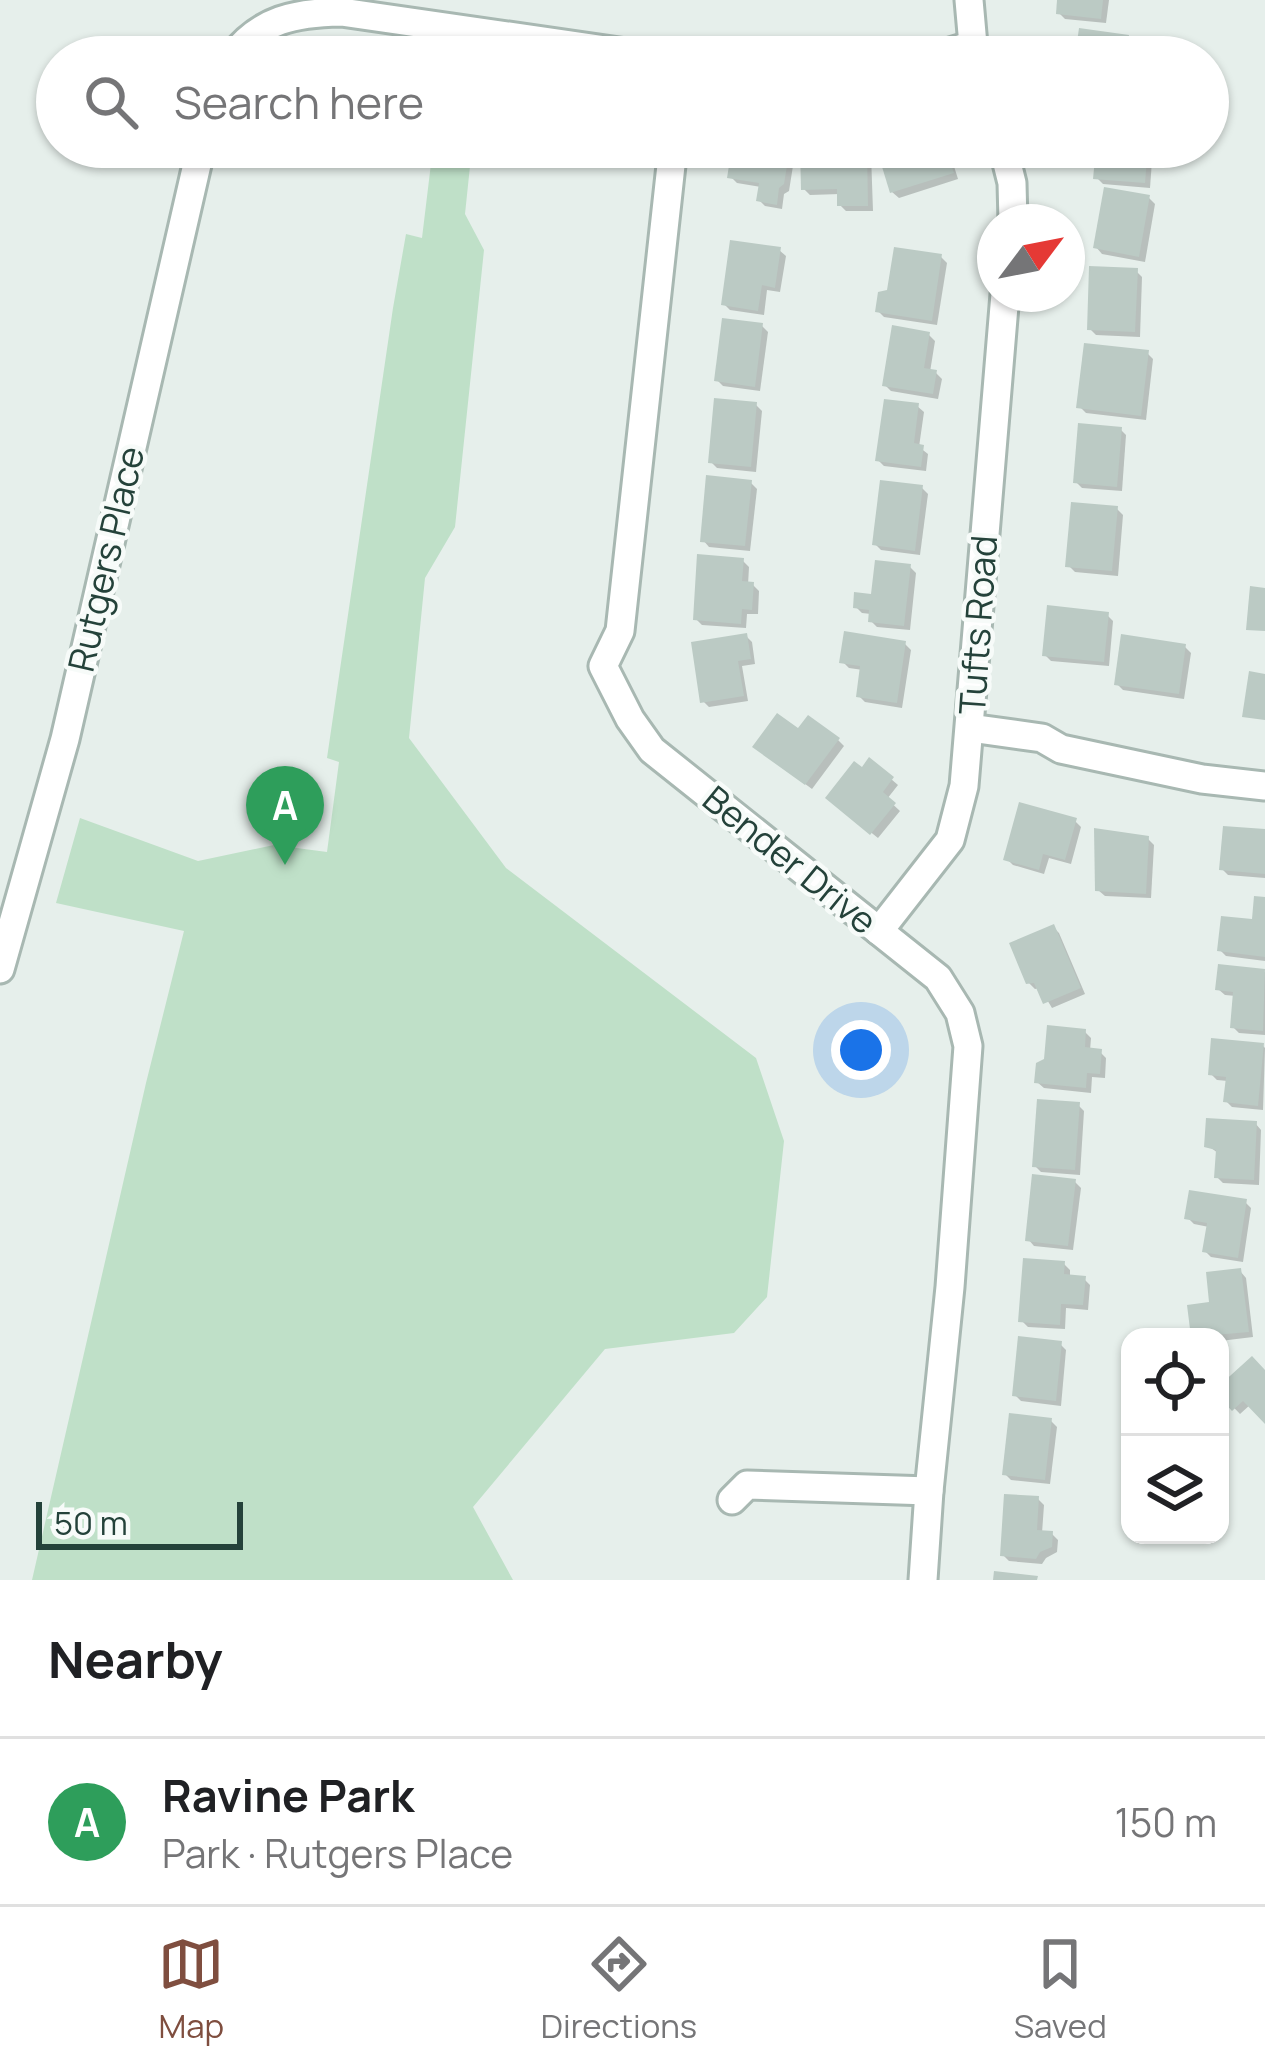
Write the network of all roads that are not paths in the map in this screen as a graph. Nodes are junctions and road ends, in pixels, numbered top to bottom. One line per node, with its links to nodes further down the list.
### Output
1 (970, 0): 4 (street)
2 (252, 36): 3 (street)
3 (508, 36)
4 (974, 36)
5 (196, 168): 13 (street, Rutgers Place)
6 (671, 168): 12 (street, Bender Drive)
7 (1009, 168): 8 (street)
8 (1013, 204)
9 (1004, 312): 10 (street, Tufts Road)
10 (970, 728): 11 (street); 12 (street, Tufts Road)
11 (1265, 786)
12 (879, 931): 14 (street, Bender Drive)
13 (0, 969)
14 (928, 1490): 15 (street); 16 (street, Bender Drive)
15 (732, 1500)
16 (923, 1580)

